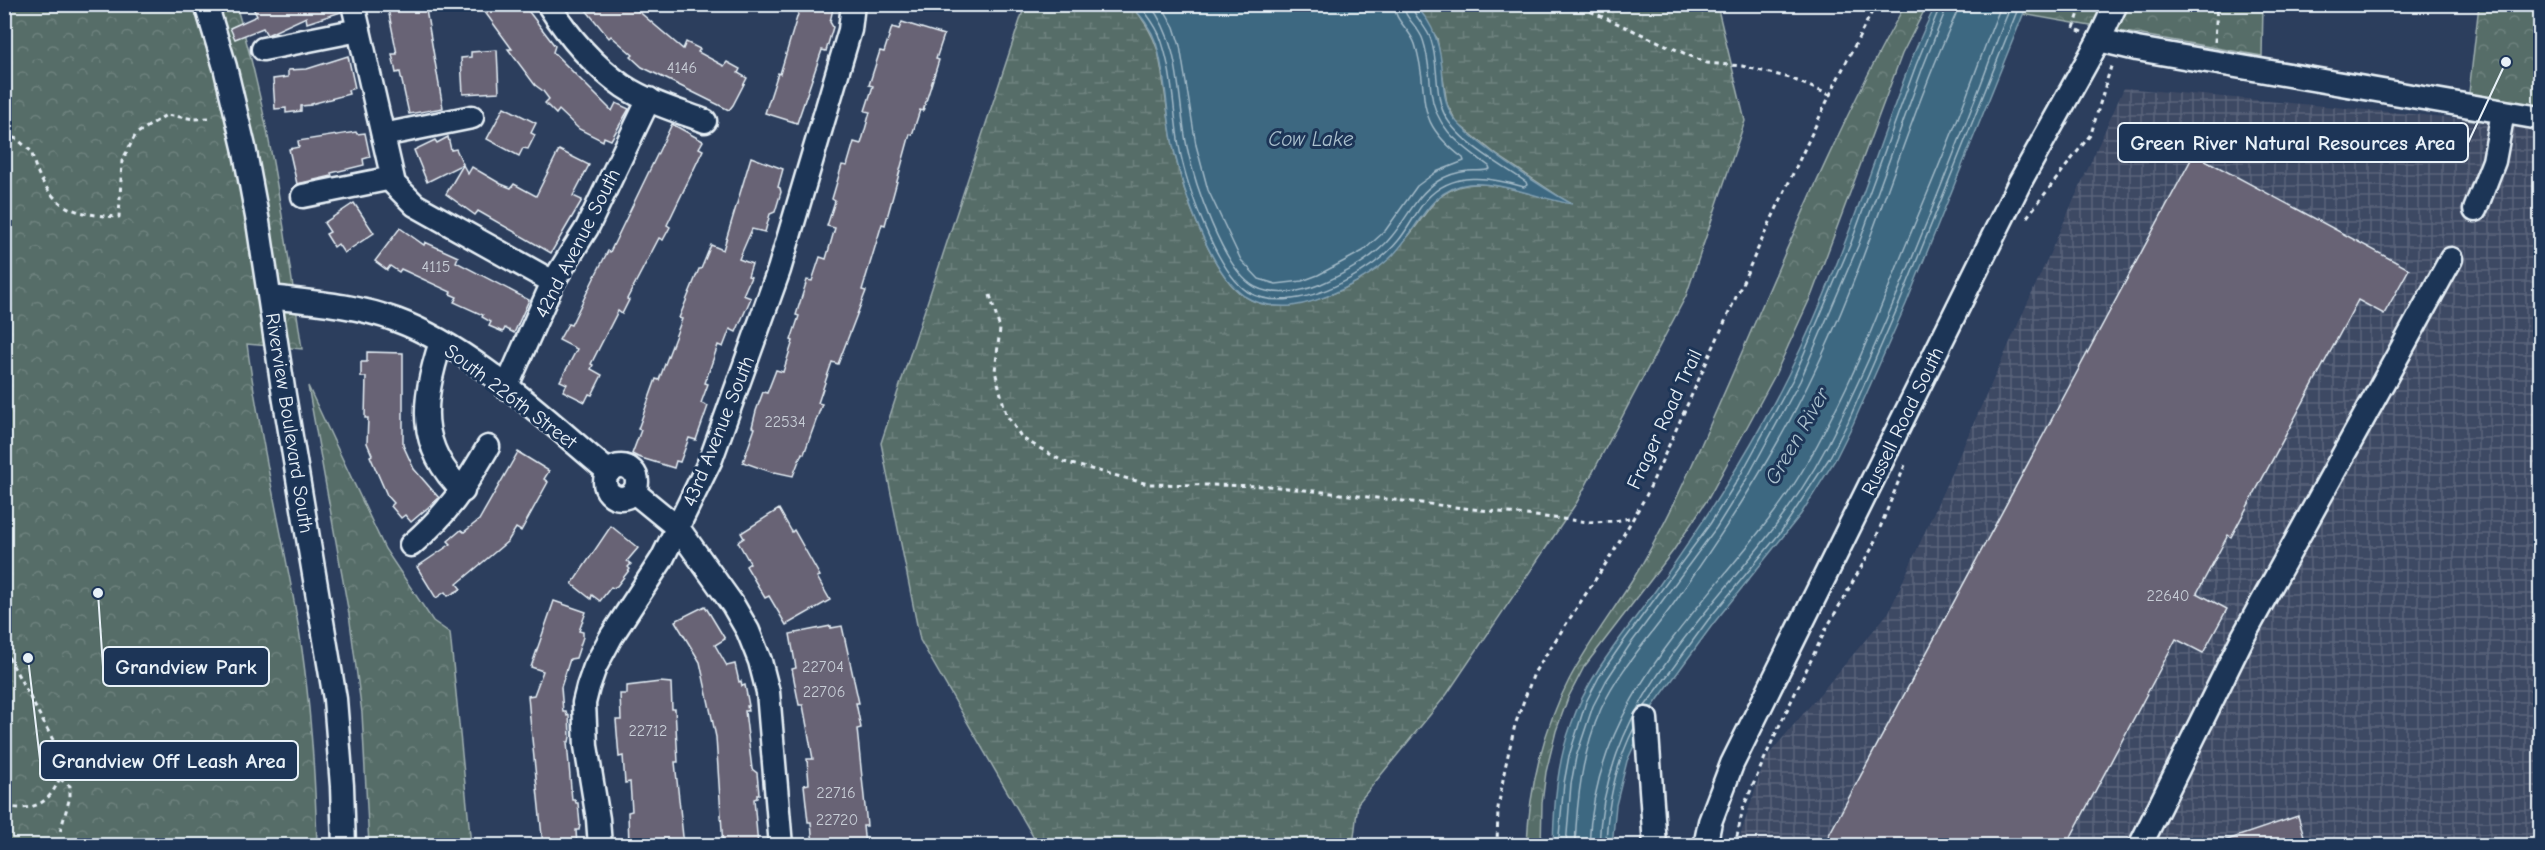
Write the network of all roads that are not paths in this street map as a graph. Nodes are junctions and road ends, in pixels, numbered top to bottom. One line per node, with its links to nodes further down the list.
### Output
1 (206, 4): 20 (street, Riverview Boulevard South)
2 (352, 4): 6 (street)
3 (548, 4): 9 (street)
4 (853, 4): 25 (street, 43rd Avenue South)
5 (2116, 4): 7 (street, Russell Road South)
6 (358, 30): 8 (street); 14 (street)
7 (2100, 39): 10 (street); 32 (street, Russell Road South)
8 (263, 49)
9 (649, 99): 13 (street); 19 (street, 42nd Avenue South)
10 (2504, 112): 12 (street); 17 (street)
11 (472, 117): 14 (street)
12 (2541, 118)
13 (705, 121)
14 (383, 135): 15 (street)
15 (393, 181): 16 (street); 19 (street)
16 (303, 196)
17 (2475, 210)
18 (2451, 259): 33 (street)
19 (553, 282): 22 (street, 42nd Avenue South)
20 (270, 297): 21 (street, South 226th Street); 28 (street, Riverview Boulevard South)
21 (441, 342): 22 (street, South 226th Street); 24 (street)
22 (506, 388): 25 (street, South 226th Street)
23 (488, 447): 24 (street)
24 (463, 491): 26 (street)
25 (678, 528): 29 (street); 30 (street, 43rd Avenue South)
26 (411, 545)
27 (1646, 719): 31 (street)
28 (344, 846)
29 (600, 846)
30 (781, 846)
31 (1655, 846)
32 (1705, 846)
33 (2140, 846)

